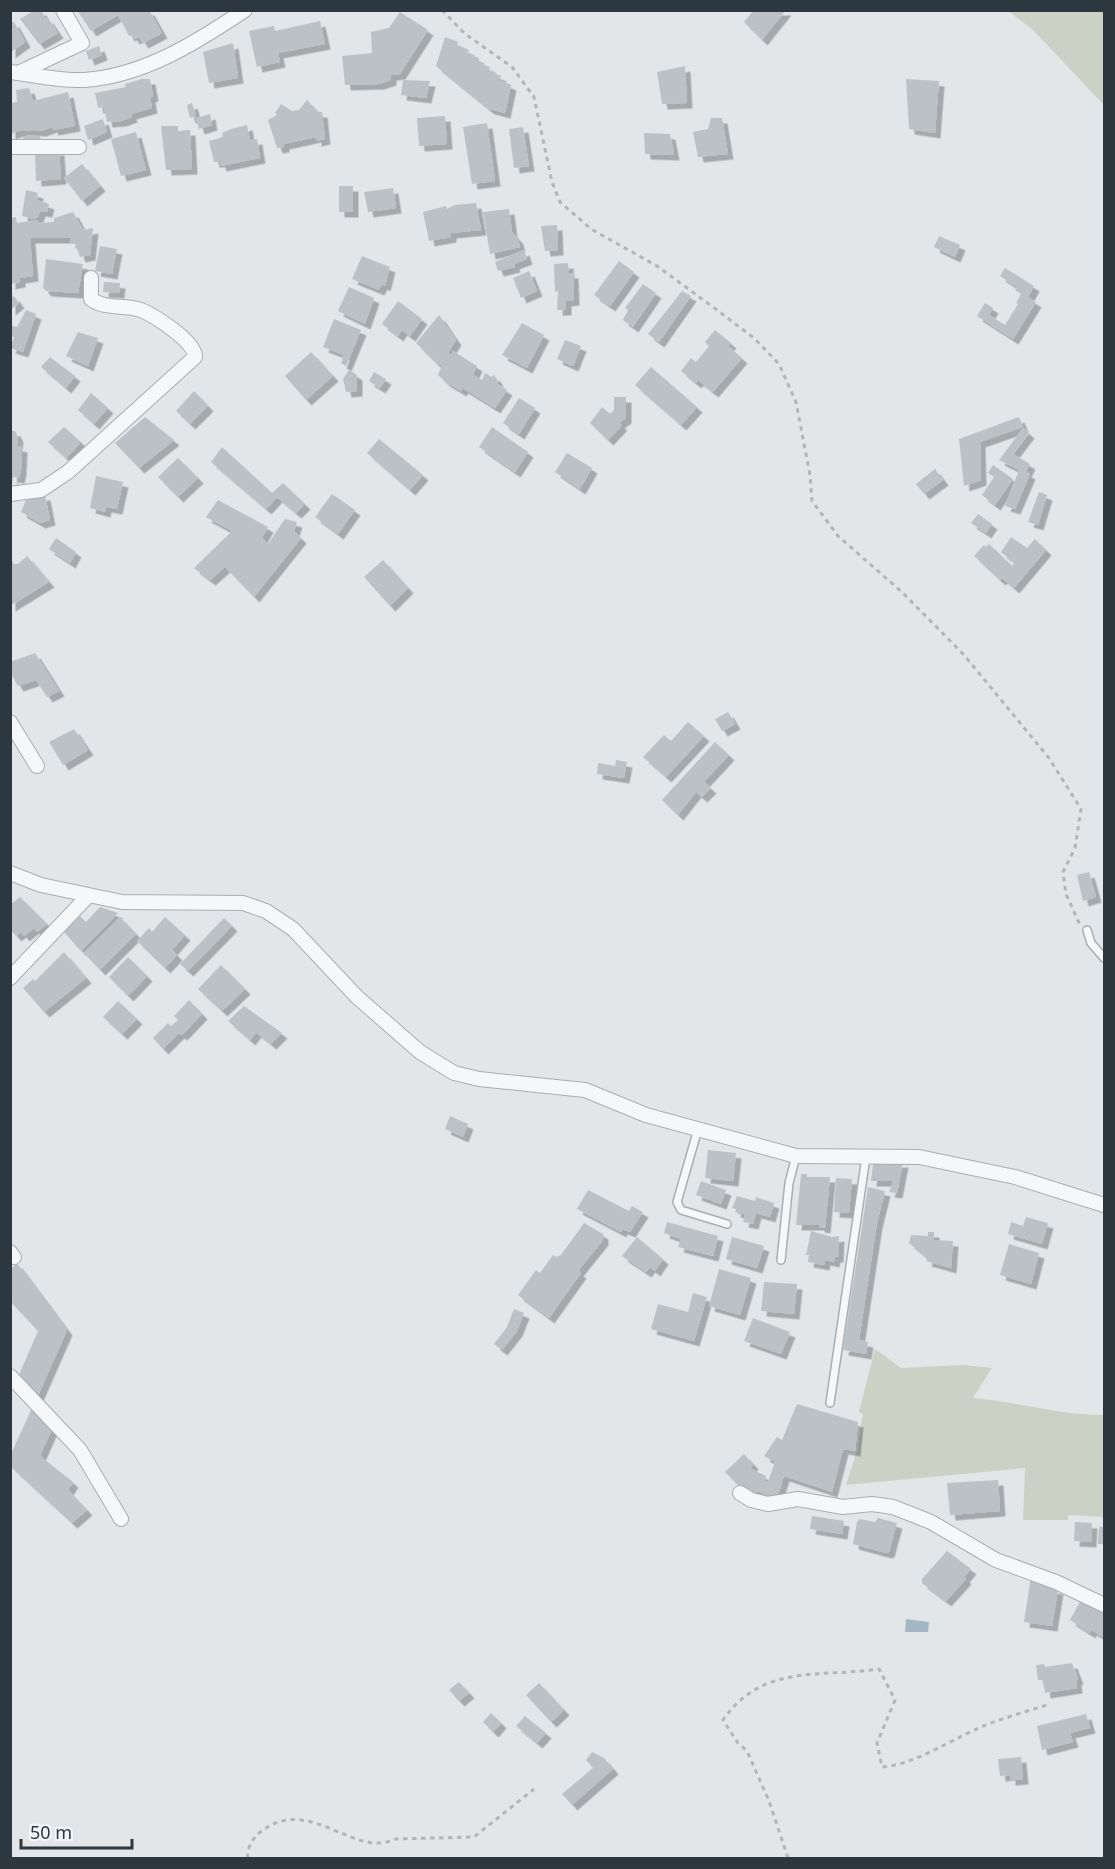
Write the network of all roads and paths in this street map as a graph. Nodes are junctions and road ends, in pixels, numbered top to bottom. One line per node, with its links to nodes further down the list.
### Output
1 (63, 10): 4 (street)
2 (245, 10): 4 (street)
3 (442, 10): 13 (path)
4 (14, 72)
5 (10, 147): 6 (street)
6 (79, 147)
7 (91, 278): 8 (street)
8 (10, 494)
9 (10, 722): 10 (street)
10 (38, 766)
11 (10, 873): 12 (street)
12 (88, 896): 15 (street); 16 (street)
13 (1087, 930): 14 (lane)
14 (1104, 958)
15 (10, 978)
16 (698, 1129): 17 (street); 20 (lane)
17 (796, 1156): 18 (street); 21 (lane)
18 (866, 1157): 19 (street); 23 (lane)
19 (1104, 1205)
20 (727, 1224)
21 (781, 1260)
22 (10, 1376): 25 (street)
23 (830, 1403)
24 (740, 1493): 26 (street)
25 (121, 1519)
26 (1104, 1605)
27 (1047, 1705): 30 (path)
28 (534, 1788): 29 (path)
29 (248, 1858)
30 (788, 1858)

